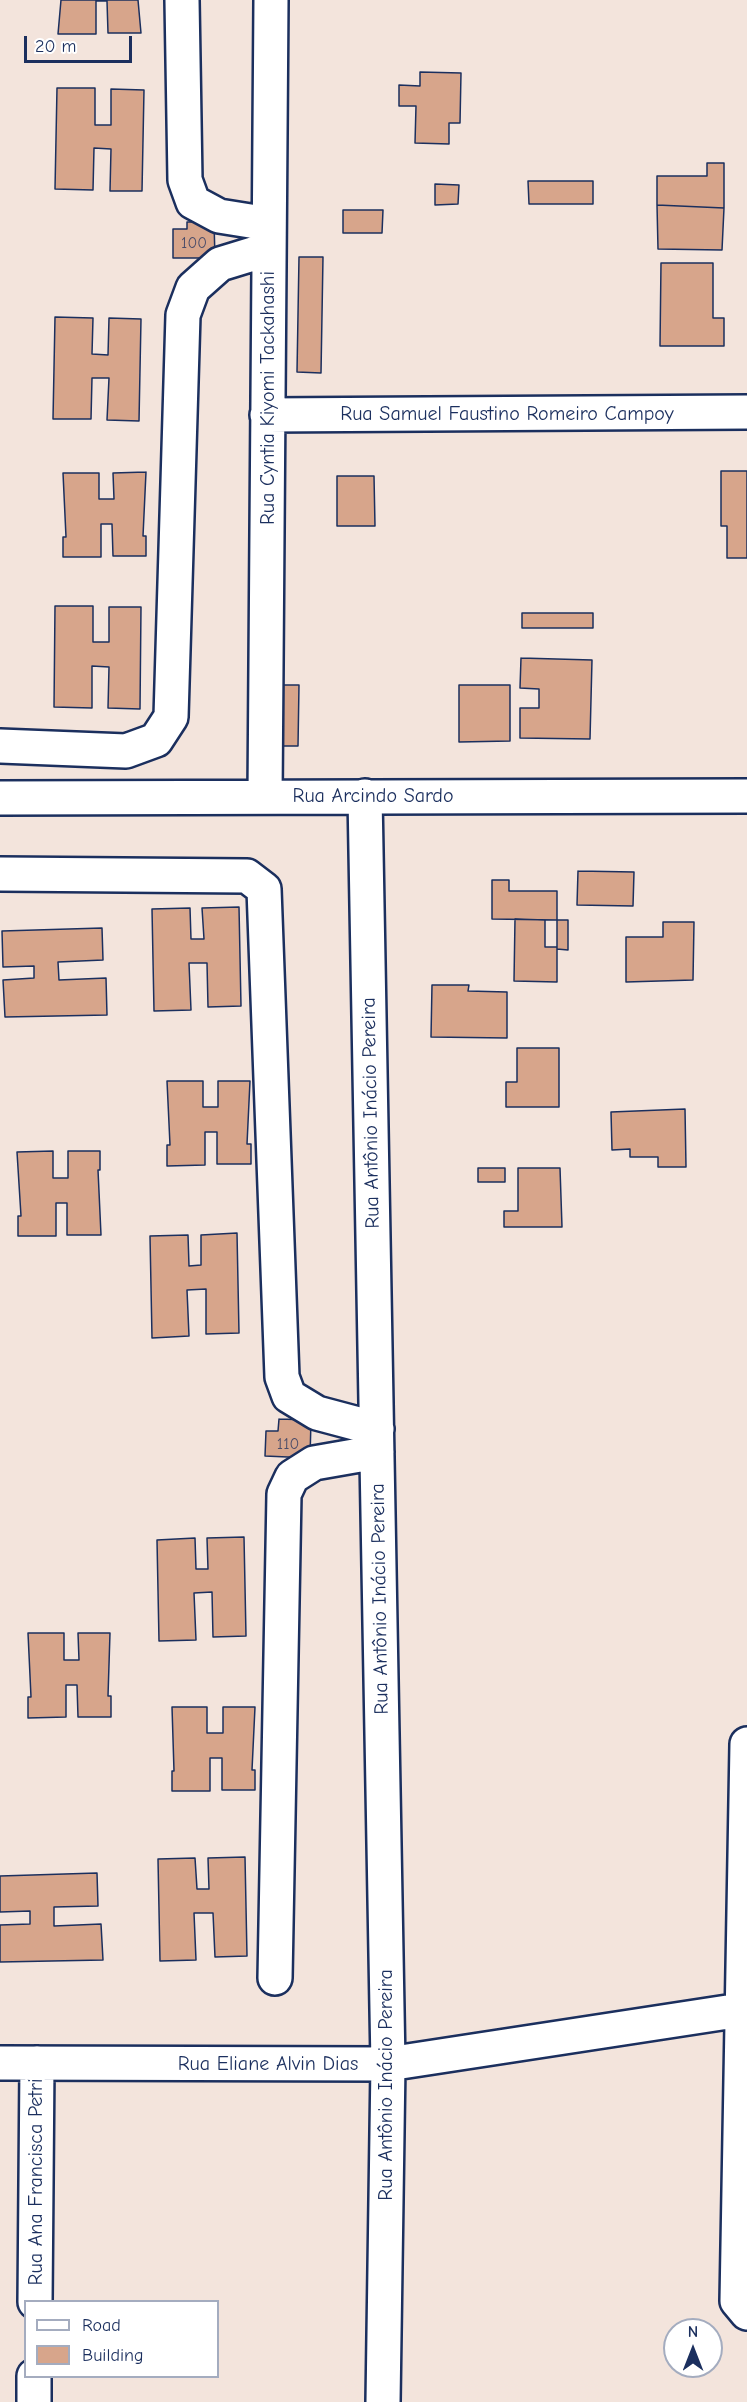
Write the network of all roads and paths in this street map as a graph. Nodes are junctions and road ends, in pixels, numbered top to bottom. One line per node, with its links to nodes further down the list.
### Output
1 (182, 0): 3 (street)
2 (271, 0): 3 (street, Rua Cyntia Kiyomi Tackahashi)
3 (269, 236): 5 (street, Rua Cyntia Kiyomi Tackahashi); 6 (street)
4 (747, 412): 5 (street, Rua Samuel Faustino Romeiro Campoy)
5 (267, 415): 9 (street, Rua Cyntia Kiyomi Tackahashi)
6 (0, 746)
7 (365, 796): 8 (street, Rua Arcindo Sardo); 9 (street, Rua Arcindo Sardo); 12 (street, Rua Antônio Inácio Pereira)
8 (747, 796)
9 (264, 797): 10 (street, Rua Arcindo Sardo)
10 (0, 798)
11 (0, 874): 12 (street)
12 (377, 1440): 14 (street); 18 (street, Rua Antônio Inácio Pereira)
13 (747, 1744): 15 (street)
14 (275, 1978)
15 (745, 2008): 18 (street, Rua Eliane Alvin Dias); 20 (street)
16 (0, 2063): 17 (street, Rua Eliane Alvin Dias)
17 (37, 2063): 18 (street, Rua Eliane Alvin Dias); 19 (street, Rua Ana Francisca Petri)
18 (388, 2064): 23 (street, Rua Antônio Inácio Pereira)
19 (35, 2300)
20 (747, 2313)
21 (34, 2378): 22 (street)
22 (34, 2402)
23 (383, 2402)

